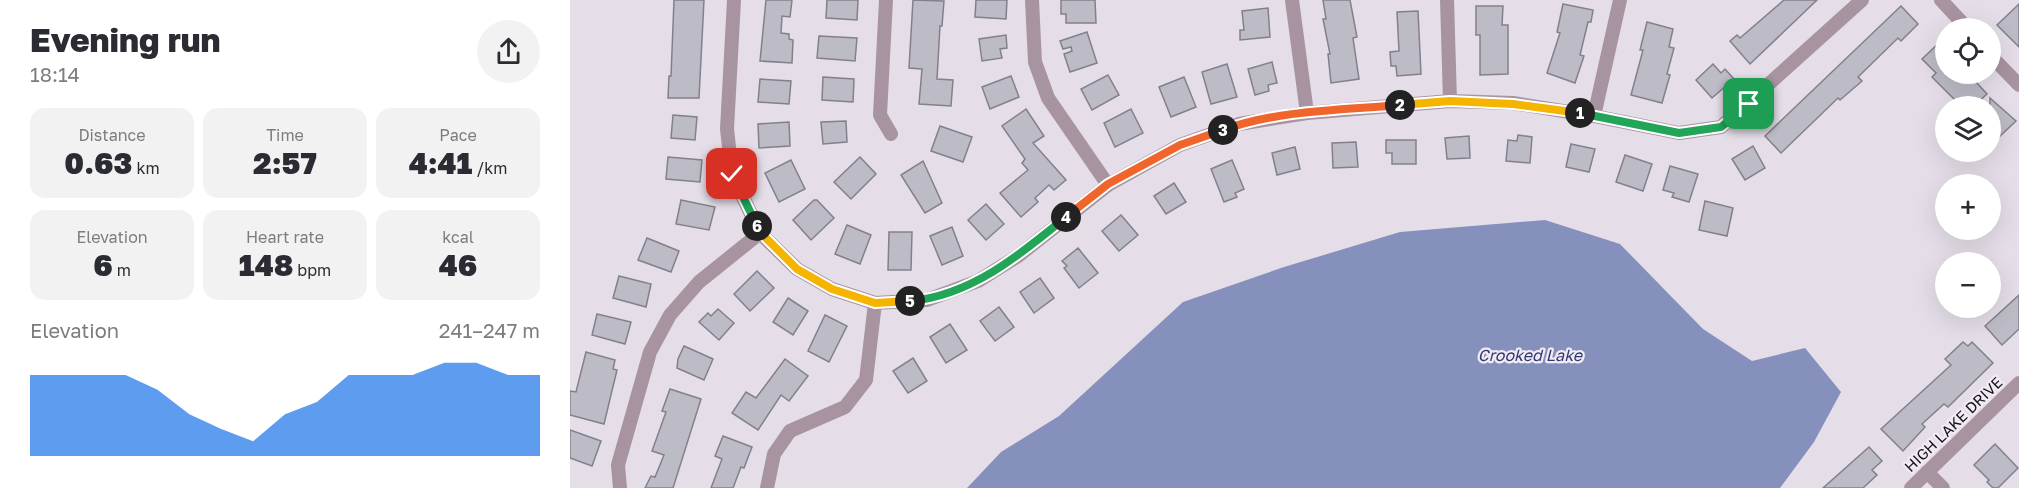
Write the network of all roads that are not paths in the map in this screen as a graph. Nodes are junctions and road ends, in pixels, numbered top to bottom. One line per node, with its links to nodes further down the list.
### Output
1 (734, 0): 17 (street)
2 (886, 0): 15 (street)
3 (1032, 0): 16 (street)
4 (1293, 0): 13 (street)
5 (1447, 0): 12 (street)
6 (1620, 0): 14 (street)
7 (1862, 0): 14 (street)
8 (1941, 0): 9 (street)
9 (1958, 18)
10 (2001, 67): 11 (street)
11 (2019, 86)
12 (1450, 101): 13 (street); 14 (street)
13 (1307, 113): 16 (street)
14 (1594, 116)
15 (891, 134)
16 (1108, 184): 18 (street)
17 (760, 232): 18 (street); 21 (street)
18 (875, 303): 22 (street)
19 (2019, 383): 20 (street, HIGH LAKE DRIVE)
20 (1927, 472): 23 (street, HIGH LAKE DRIVE); 24 (street)
21 (620, 488)
22 (767, 488)
23 (1911, 488)
24 (1943, 488)

